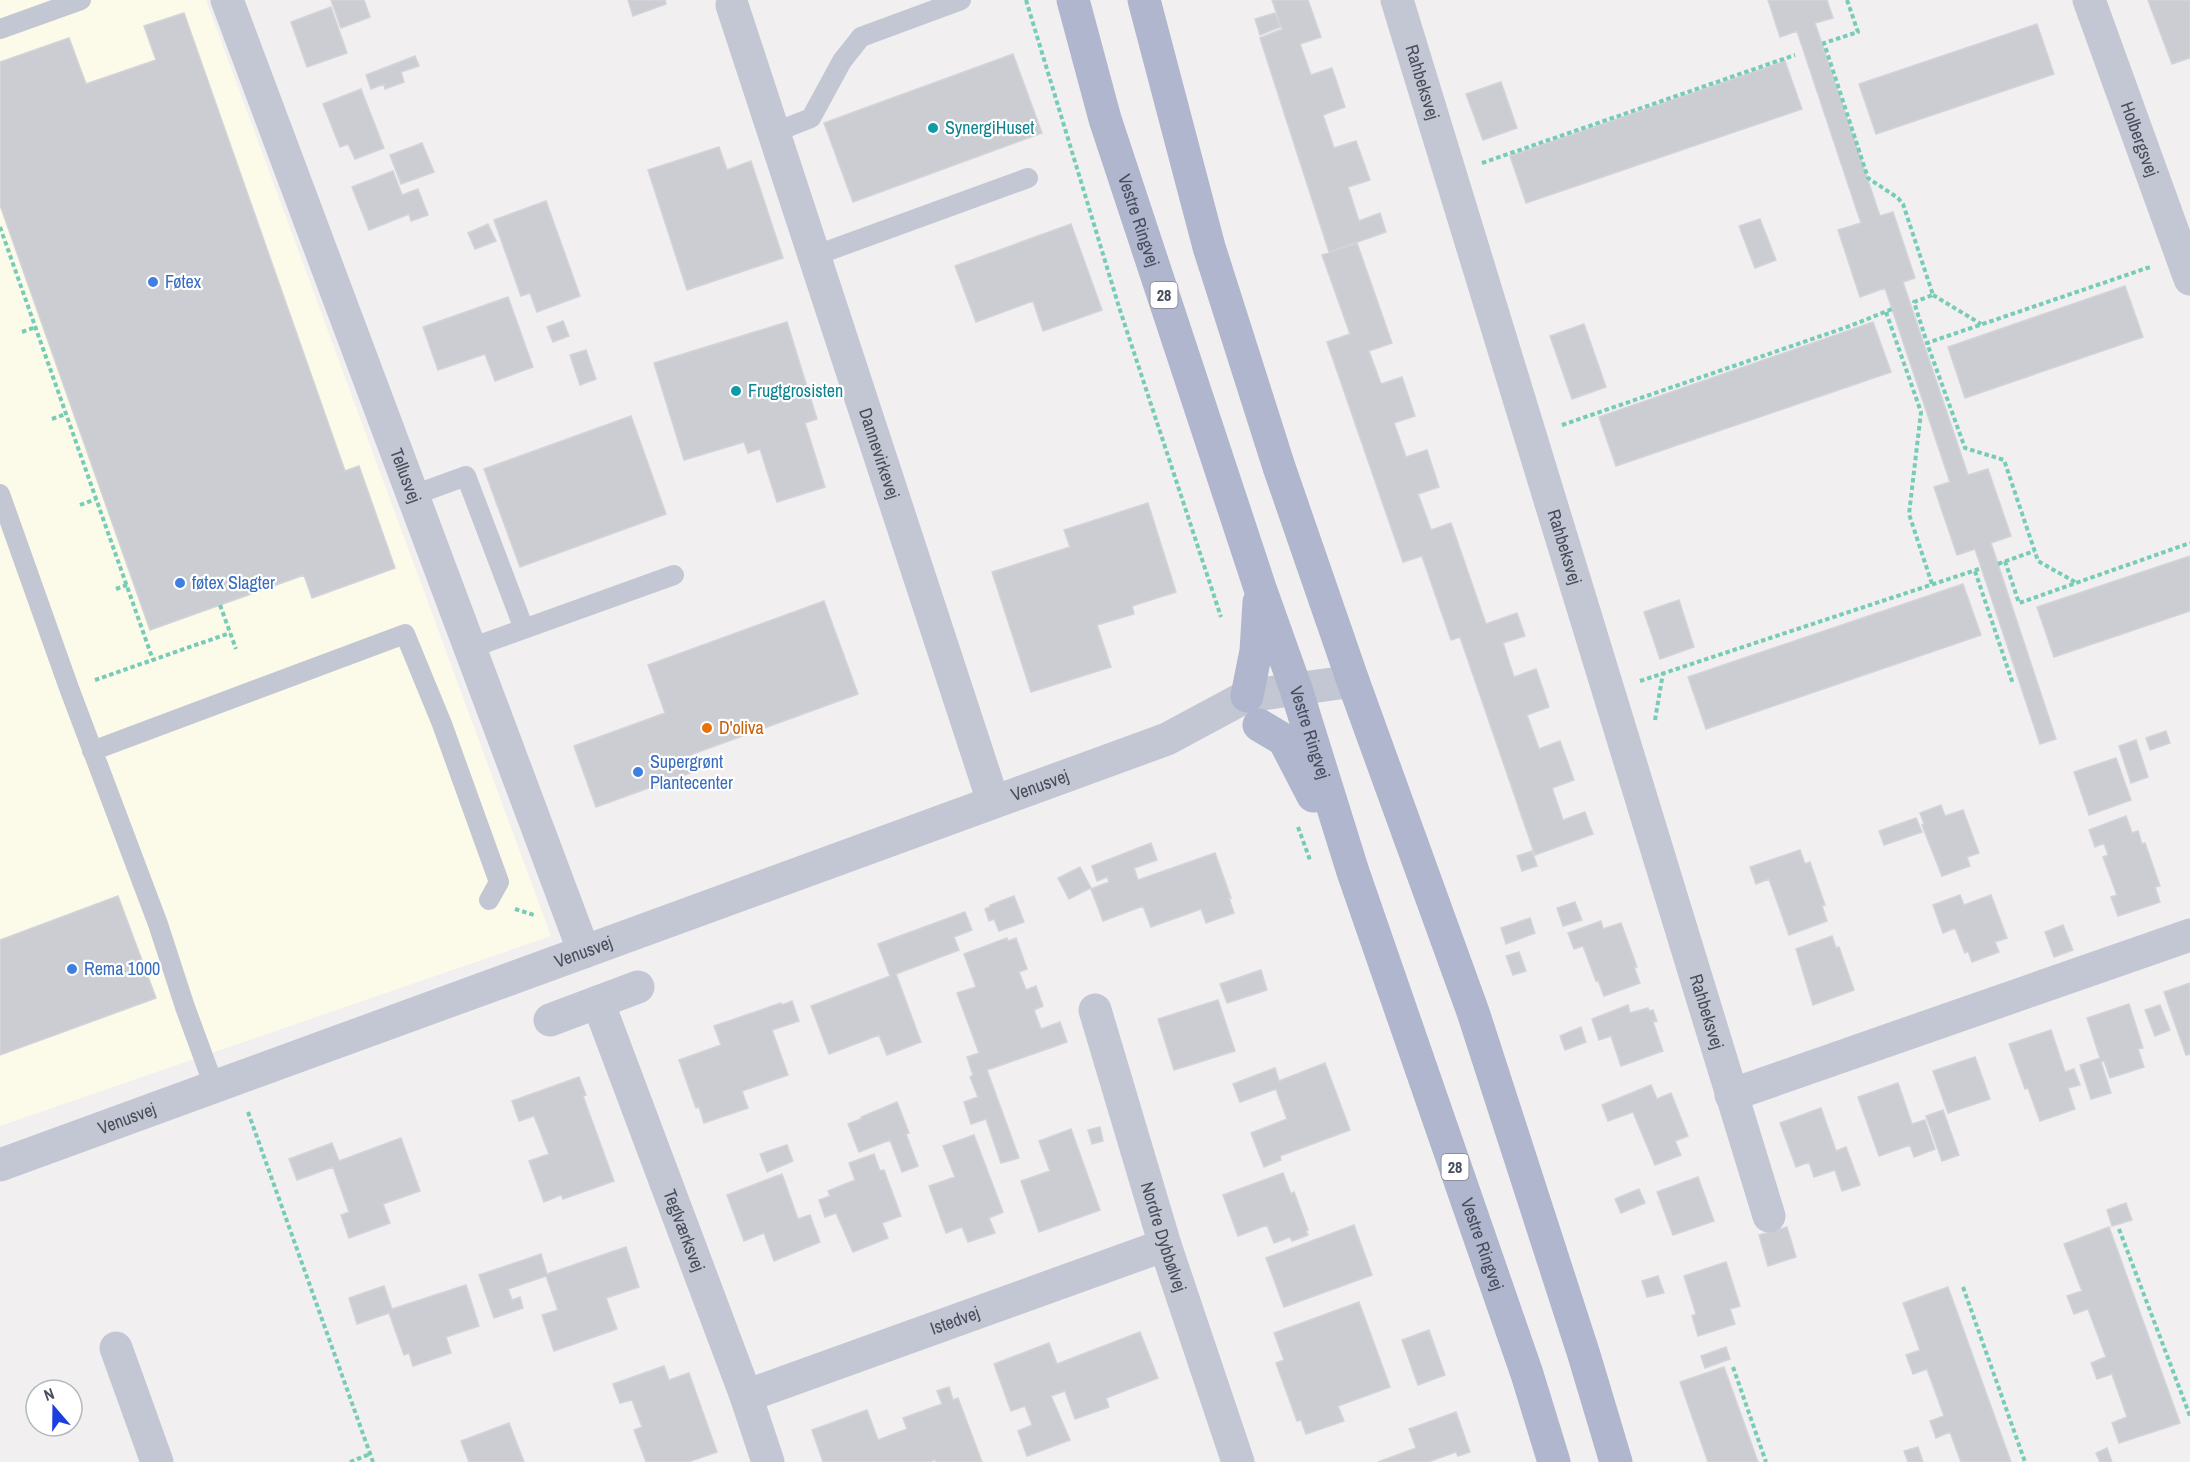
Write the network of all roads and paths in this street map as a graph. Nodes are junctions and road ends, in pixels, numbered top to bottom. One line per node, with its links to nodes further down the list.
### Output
1 (81, 0): 12 (lane)
2 (227, 0): 33 (street, Tellusvej)
3 (962, 0): 14 (lane)
4 (1026, 0): 49 (path)
5 (1073, 0): 46 (main road, Vestre Ringvej / 28)
6 (1131, 0): 19 (main road)
7 (1144, 0): 19 (main road)
8 (1397, 0): 15 (street, Rahbeksvej)
9 (1847, 0): 22 (path)
10 (2089, 0): 21 (street, Holbergsvej)
11 (738, 2): 14 (street, Dannevirkevej)
12 (0, 29)
13 (1795, 55): 15 (path)
14 (774, 133): 20 (street, Dannevirkevej)
15 (1450, 174): 31 (street, Rahbeksvej)
16 (1028, 178): 20 (lane)
17 (0, 227): 18 (path)
18 (2, 242): 26 (path)
19 (1209, 247): 55 (main road)
20 (814, 256): 62 (street, Dannevirkevej)
21 (2186, 267): 25 (path)
22 (1933, 295): 25 (path); 28 (path)
23 (1892, 309): 24 (path)
24 (1886, 312): 31 (path); 45 (path)
25 (1981, 324): 28 (path)
26 (36, 327): 27 (path); 29 (path)
27 (22, 332)
28 (1927, 343): 37 (path)
29 (66, 414): 30 (path); 34 (path)
30 (52, 419)
31 (1530, 435): 59 (street, Rahbeksvej)
32 (0, 494): 57 (lane)
33 (414, 495): 50 (lane); 52 (street, Tellusvej)
34 (96, 499): 35 (path); 44 (path)
35 (80, 505)
36 (2190, 543): 43 (path)
37 (2034, 550): 38 (path); 43 (path)
38 (2005, 561): 39 (path); 43 (path)
39 (1998, 564)
40 (1982, 568): 41 (path)
41 (1975, 571): 45 (path); 56 (path)
42 (674, 575): 50 (lane)
43 (2075, 582)
44 (127, 585): 47 (path); 54 (path)
45 (1932, 585): 59 (path)
46 (1260, 588): 58 (main road, Vestre Ringvej / 28); 60 (main road, 28)
47 (116, 589)
48 (220, 605): 51 (path)
49 (1221, 618)
50 (524, 629): 52 (lane)
51 (230, 633): 53 (path); 54 (path)
52 (471, 648): 66 (street, Tellusvej)
53 (236, 649)
54 (153, 660): 57 (path)
55 (1353, 681): 58 (street, Venusvej); 89 (main road)
56 (2013, 684)
57 (69, 688): 61 (lane)
58 (1296, 689): 60 (street, Venusvej); 63 (main road, Vestre Ringvej / 28)
59 (1608, 692): 72 (street, Rahbeksvej)
60 (1253, 711): 62 (street, Venusvej); 63 (main road, 28)
61 (92, 750): 64 (lane); 71 (lane)
62 (993, 801): 66 (street, Venusvej)
63 (1353, 872): 88 (main road, Vestre Ringvej / 28)
64 (489, 900)
65 (2190, 935): 72 (street)
66 (584, 952): 71 (street, Venusvej)
67 (638, 987): 68 (street)
68 (598, 1002): 70 (street); 80 (street, Teglværksvej)
69 (1095, 1010): 76 (street, Nordre Dybbølvej)
70 (550, 1020)
71 (224, 1082): 73 (street, Venusvej); 82 (path)
72 (1731, 1095): 74 (street, Rahbeksvej)
73 (0, 1164)
74 (1769, 1216)
75 (2120, 1229): 81 (path)
76 (1165, 1245): 80 (street, Istedvej); 87 (street, Nordre Dybbølvej)
77 (1963, 1287): 91 (path)
78 (116, 1348): 83 (street)
79 (1732, 1367): 90 (path)
80 (746, 1396): 86 (street, Teglværksvej)
81 (2190, 1416)
82 (370, 1454): 84 (path); 85 (path)
83 (157, 1462)
84 (350, 1462)
85 (373, 1462)
86 (768, 1462)
87 (1239, 1462)
88 (1554, 1462)
89 (1616, 1462)
90 (1766, 1462)
91 (2025, 1462)

